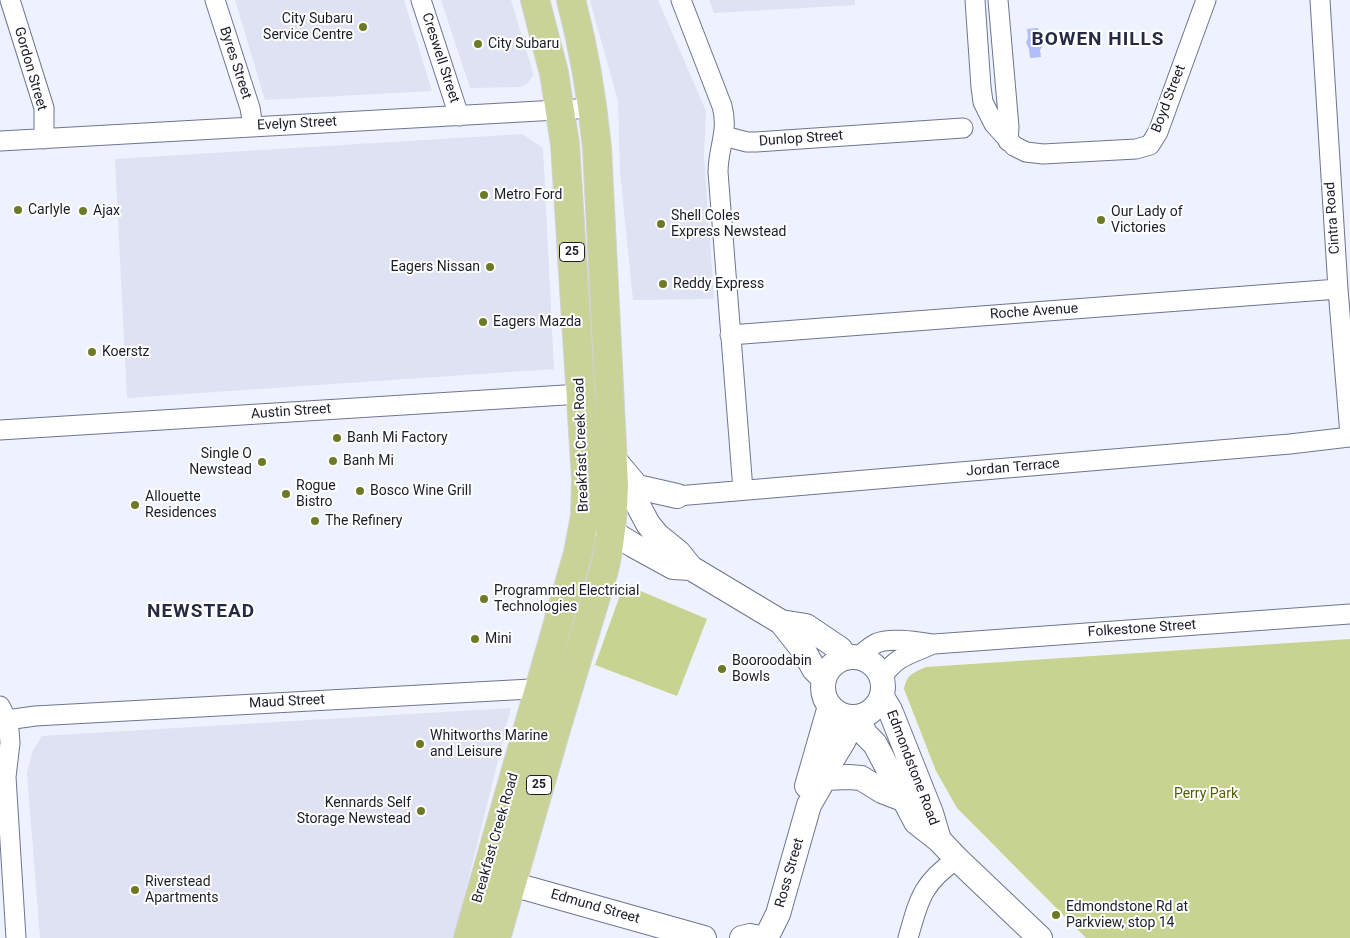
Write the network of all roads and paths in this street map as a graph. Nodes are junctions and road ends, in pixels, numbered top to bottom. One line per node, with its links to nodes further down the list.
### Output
1 (10, 0): 17 (street, Gordon Street)
2 (215, 0): 14 (street, Byres Street)
3 (421, 0): 13 (street, Creswell Street)
4 (535, 0): 12 (main road, Breakfast Creek Road / 25)
5 (571, 0): 11 (main road, Breakfast Creek Road / 25)
6 (681, 0): 16 (street)
7 (975, 0): 18 (street, Boyd Street)
8 (998, 0): 18 (street)
9 (1206, 0): 18 (street, Boyd Street)
10 (1320, 0): 20 (street, Cintra Road)
11 (593, 108): 12 (street, Evelyn Street); 25 (main road, Breakfast Creek Road / 25)
12 (560, 110): 13 (street, Evelyn Street); 22 (main road, Breakfast Creek Road / 25)
13 (459, 116): 14 (street, Evelyn Street)
14 (253, 126): 17 (street, Evelyn Street)
15 (963, 128): 16 (street, Dunlop Street)
16 (724, 136): 21 (street)
17 (44, 139): 19 (street, Evelyn Street)
18 (1008, 141)
19 (0, 142)
20 (1338, 289): 21 (street, Roche Avenue); 24 (street, Cintra Road)
21 (730, 335): 27 (street)
22 (581, 394): 23 (street, Austin Street); 29 (main road, Breakfast Creek Road / 25)
23 (0, 430)
24 (1350, 436): 27 (street, Jordan Terrace)
25 (612, 457): 26 (street); 30 (main road, Breakfast Creek Road / 25)
26 (634, 486): 28 (street); 31 (street)
27 (742, 490): 28 (street, Jordan Terrace)
28 (676, 496)
29 (585, 516): 30 (street); 39 (main road, Breakfast Creek Road / 25)
30 (612, 533): 31 (street); 37 (main road, Breakfast Creek Road / 25)
31 (691, 568): 33 (street)
32 (1350, 614): 34 (street, Folkestone Street)
33 (782, 622): 35 (street); 36 (street)
34 (934, 644): 35 (street, Folkestone Street); 38 (street, Folkestone Street)
35 (852, 658): 36 (street); 38 (street)
36 (824, 679): 40 (street)
37 (568, 687): 39 (street, Maud Street); 49 (main road, Breakfast Creek Road / 25)
38 (882, 687): 42 (street); 46 (street, Edmondstone Road)
39 (539, 688): 41 (street, Maud Street); 48 (main road, Breakfast Creek Road / 25)
40 (830, 706): 42 (street); 45 (street, Ross Street)
41 (4, 713): 50 (street)
42 (856, 717): 43 (street, Ross Street); 44 (street, Edmondstone Road)
43 (823, 778): 44 (street); 45 (street, Ross Street)
44 (903, 799): 46 (street, Edmondstone Road)
45 (809, 805): 56 (street, Ross Street)
46 (939, 840): 47 (street, Edmondstone Road)
47 (957, 859): 57 (street); 58 (street, Edmondstone Road)
48 (485, 877): 49 (street, Edmund Street); 51 (main road, Breakfast Creek Road / 25)
49 (511, 883): 52 (main road, Breakfast Creek Road / 25); 53 (street, Edmund Street)
50 (16, 938)
51 (468, 938)
52 (496, 938)
53 (704, 938)
54 (742, 938): 55 (street)
55 (761, 938)
56 (766, 938)
57 (908, 938)
58 (1040, 938)

